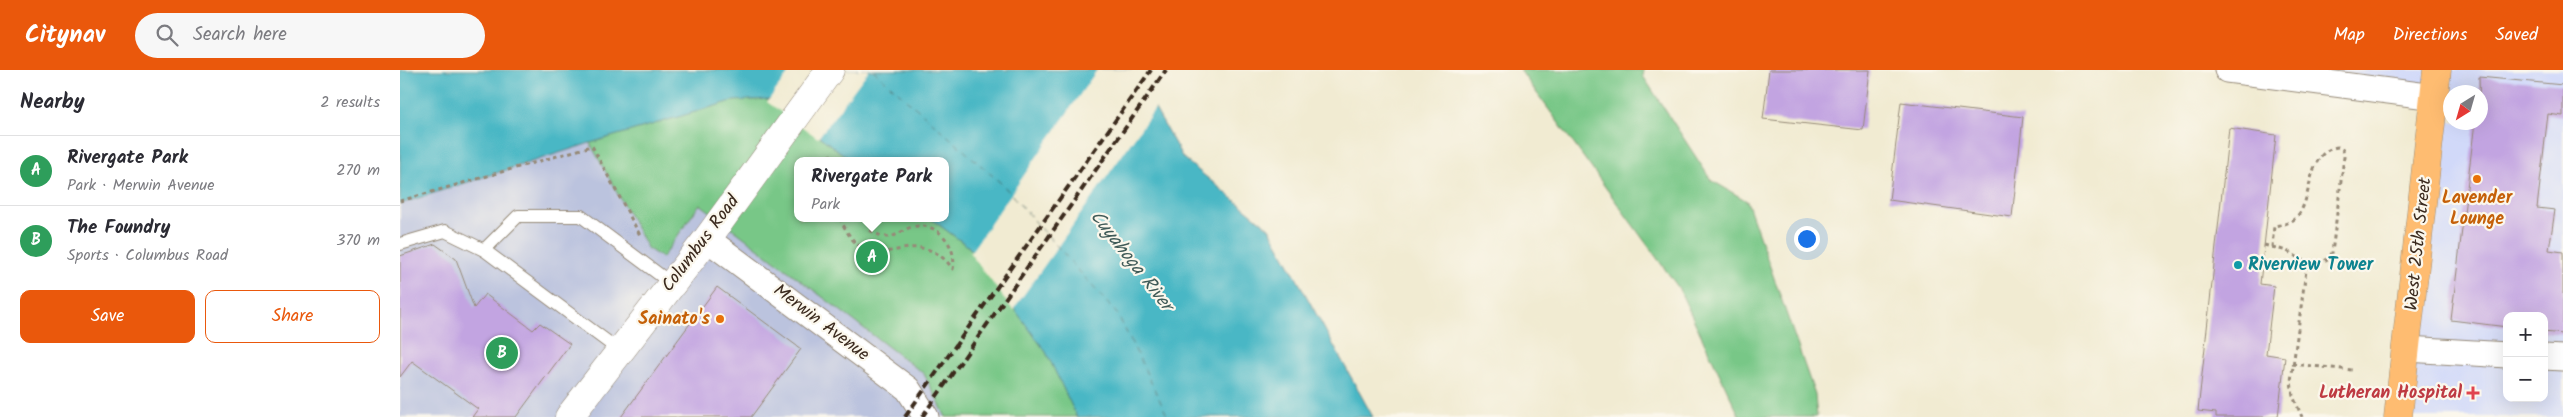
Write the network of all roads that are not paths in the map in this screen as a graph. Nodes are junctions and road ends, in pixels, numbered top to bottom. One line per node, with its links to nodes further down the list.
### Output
1 (830, 70): 5 (street, Columbus Road)
2 (2227, 70): 4 (street)
3 (2438, 70): 4 (main road, West 25th Street)
4 (2434, 97): 9 (main road, West 25th Street)
5 (707, 239): 8 (street, Columbus Road); 15 (street, Merwin Avenue)
6 (400, 244): 7 (lane)
7 (484, 250): 8 (lane); 10 (lane)
8 (672, 284): 10 (street, Columbus Road)
9 (2407, 349): 11 (street); 16 (main road, West 25th Street)
10 (620, 351): 14 (street, Columbus Road)
11 (2503, 355)
12 (2548, 357): 13 (street)
13 (2563, 358)
14 (569, 417)
15 (926, 417)
16 (2398, 417)

